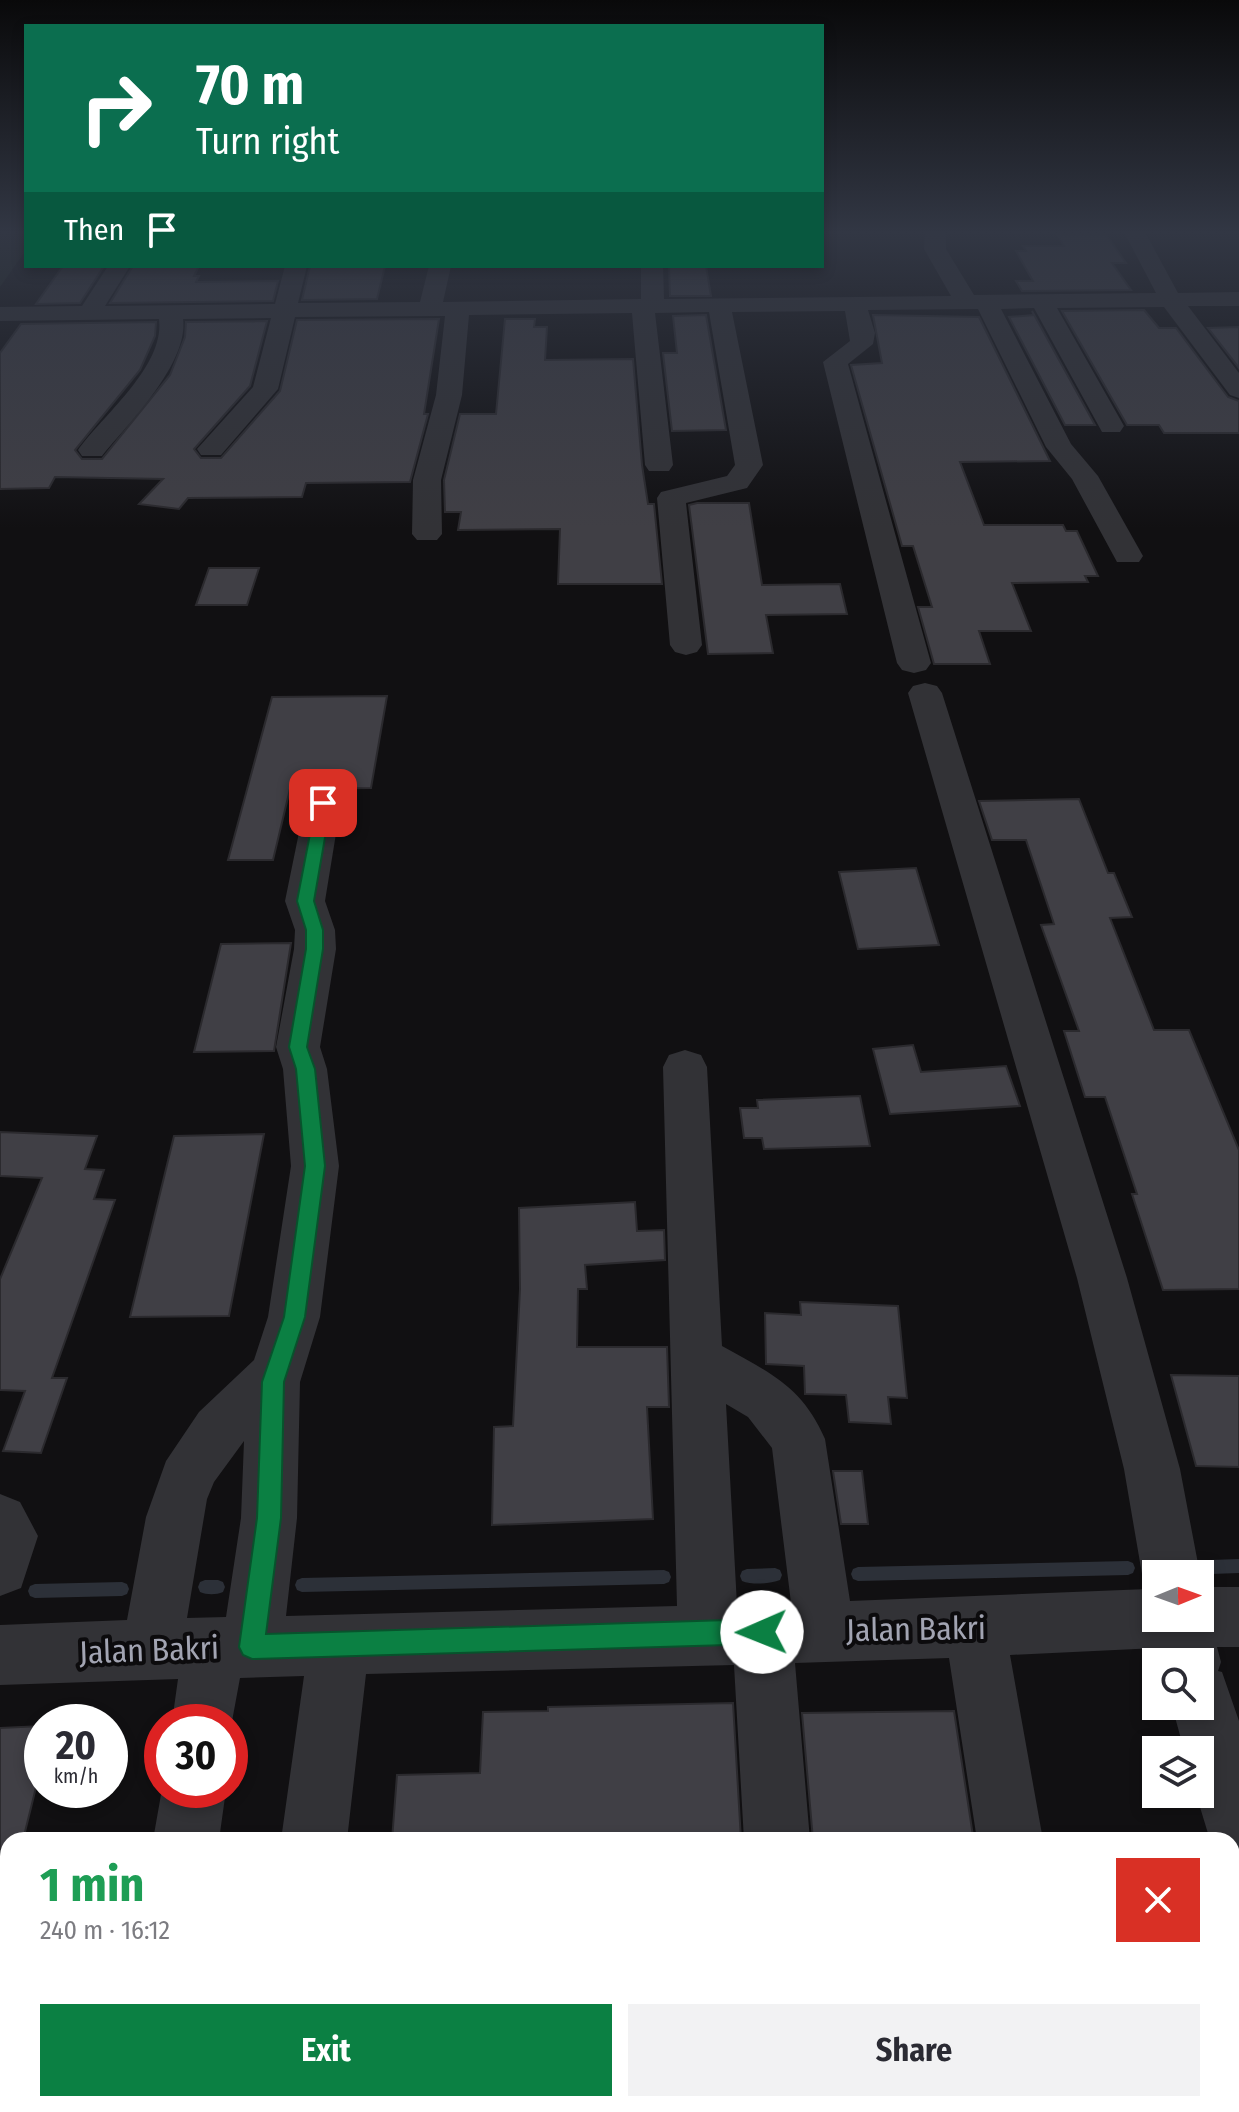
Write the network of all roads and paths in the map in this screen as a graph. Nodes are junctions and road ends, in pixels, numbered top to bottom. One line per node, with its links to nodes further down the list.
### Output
1 (172, 331): 15 (street)
2 (278, 331): 14 (street)
3 (456, 331): 17 (street)
4 (650, 331): 16 (street)
5 (724, 331): 19 (street)
6 (827, 331): 11 (street)
7 (862, 331): 11 (street)
8 (993, 331): 18 (street)
9 (1058, 331): 13 (street)
10 (1194, 331): 12 (street)
11 (835, 362): 25 (street)
12 (1239, 390)
13 (1111, 426)
14 (211, 449)
15 (92, 450)
16 (659, 465)
17 (427, 534)
18 (1128, 556)
19 (686, 645)
20 (323, 803): 23 (street)
21 (685, 1067): 22 (street)
22 (696, 1359): 31 (street); 32 (street)
23 (275, 1375): 34 (street); 35 (street)
24 (0, 1522): 26 (street)
25 (1168, 1560)
26 (0, 1567)
27 (1214, 1617): 28 (street)
28 (1239, 1617)
29 (1142, 1619): 30 (street, Jalan Bakri)
30 (975, 1628): 31 (street, Jalan Bakri); 44 (street)
31 (824, 1631): 32 (street, Jalan Bakri)
32 (735, 1632): 33 (street, Jalan Bakri); 43 (street)
33 (339, 1645): 34 (street, Jalan Bakri); 42 (street)
34 (233, 1646): 35 (street, Jalan Bakri); 37 (street)
35 (153, 1649): 36 (street, Jalan Bakri)
36 (0, 1655)
37 (210, 1704)
38 (1207, 1720): 40 (street)
39 (191, 1808): 41 (street)
40 (1239, 1831)
41 (187, 1832)
42 (315, 1832)
43 (775, 1832)
44 (1009, 1832)

